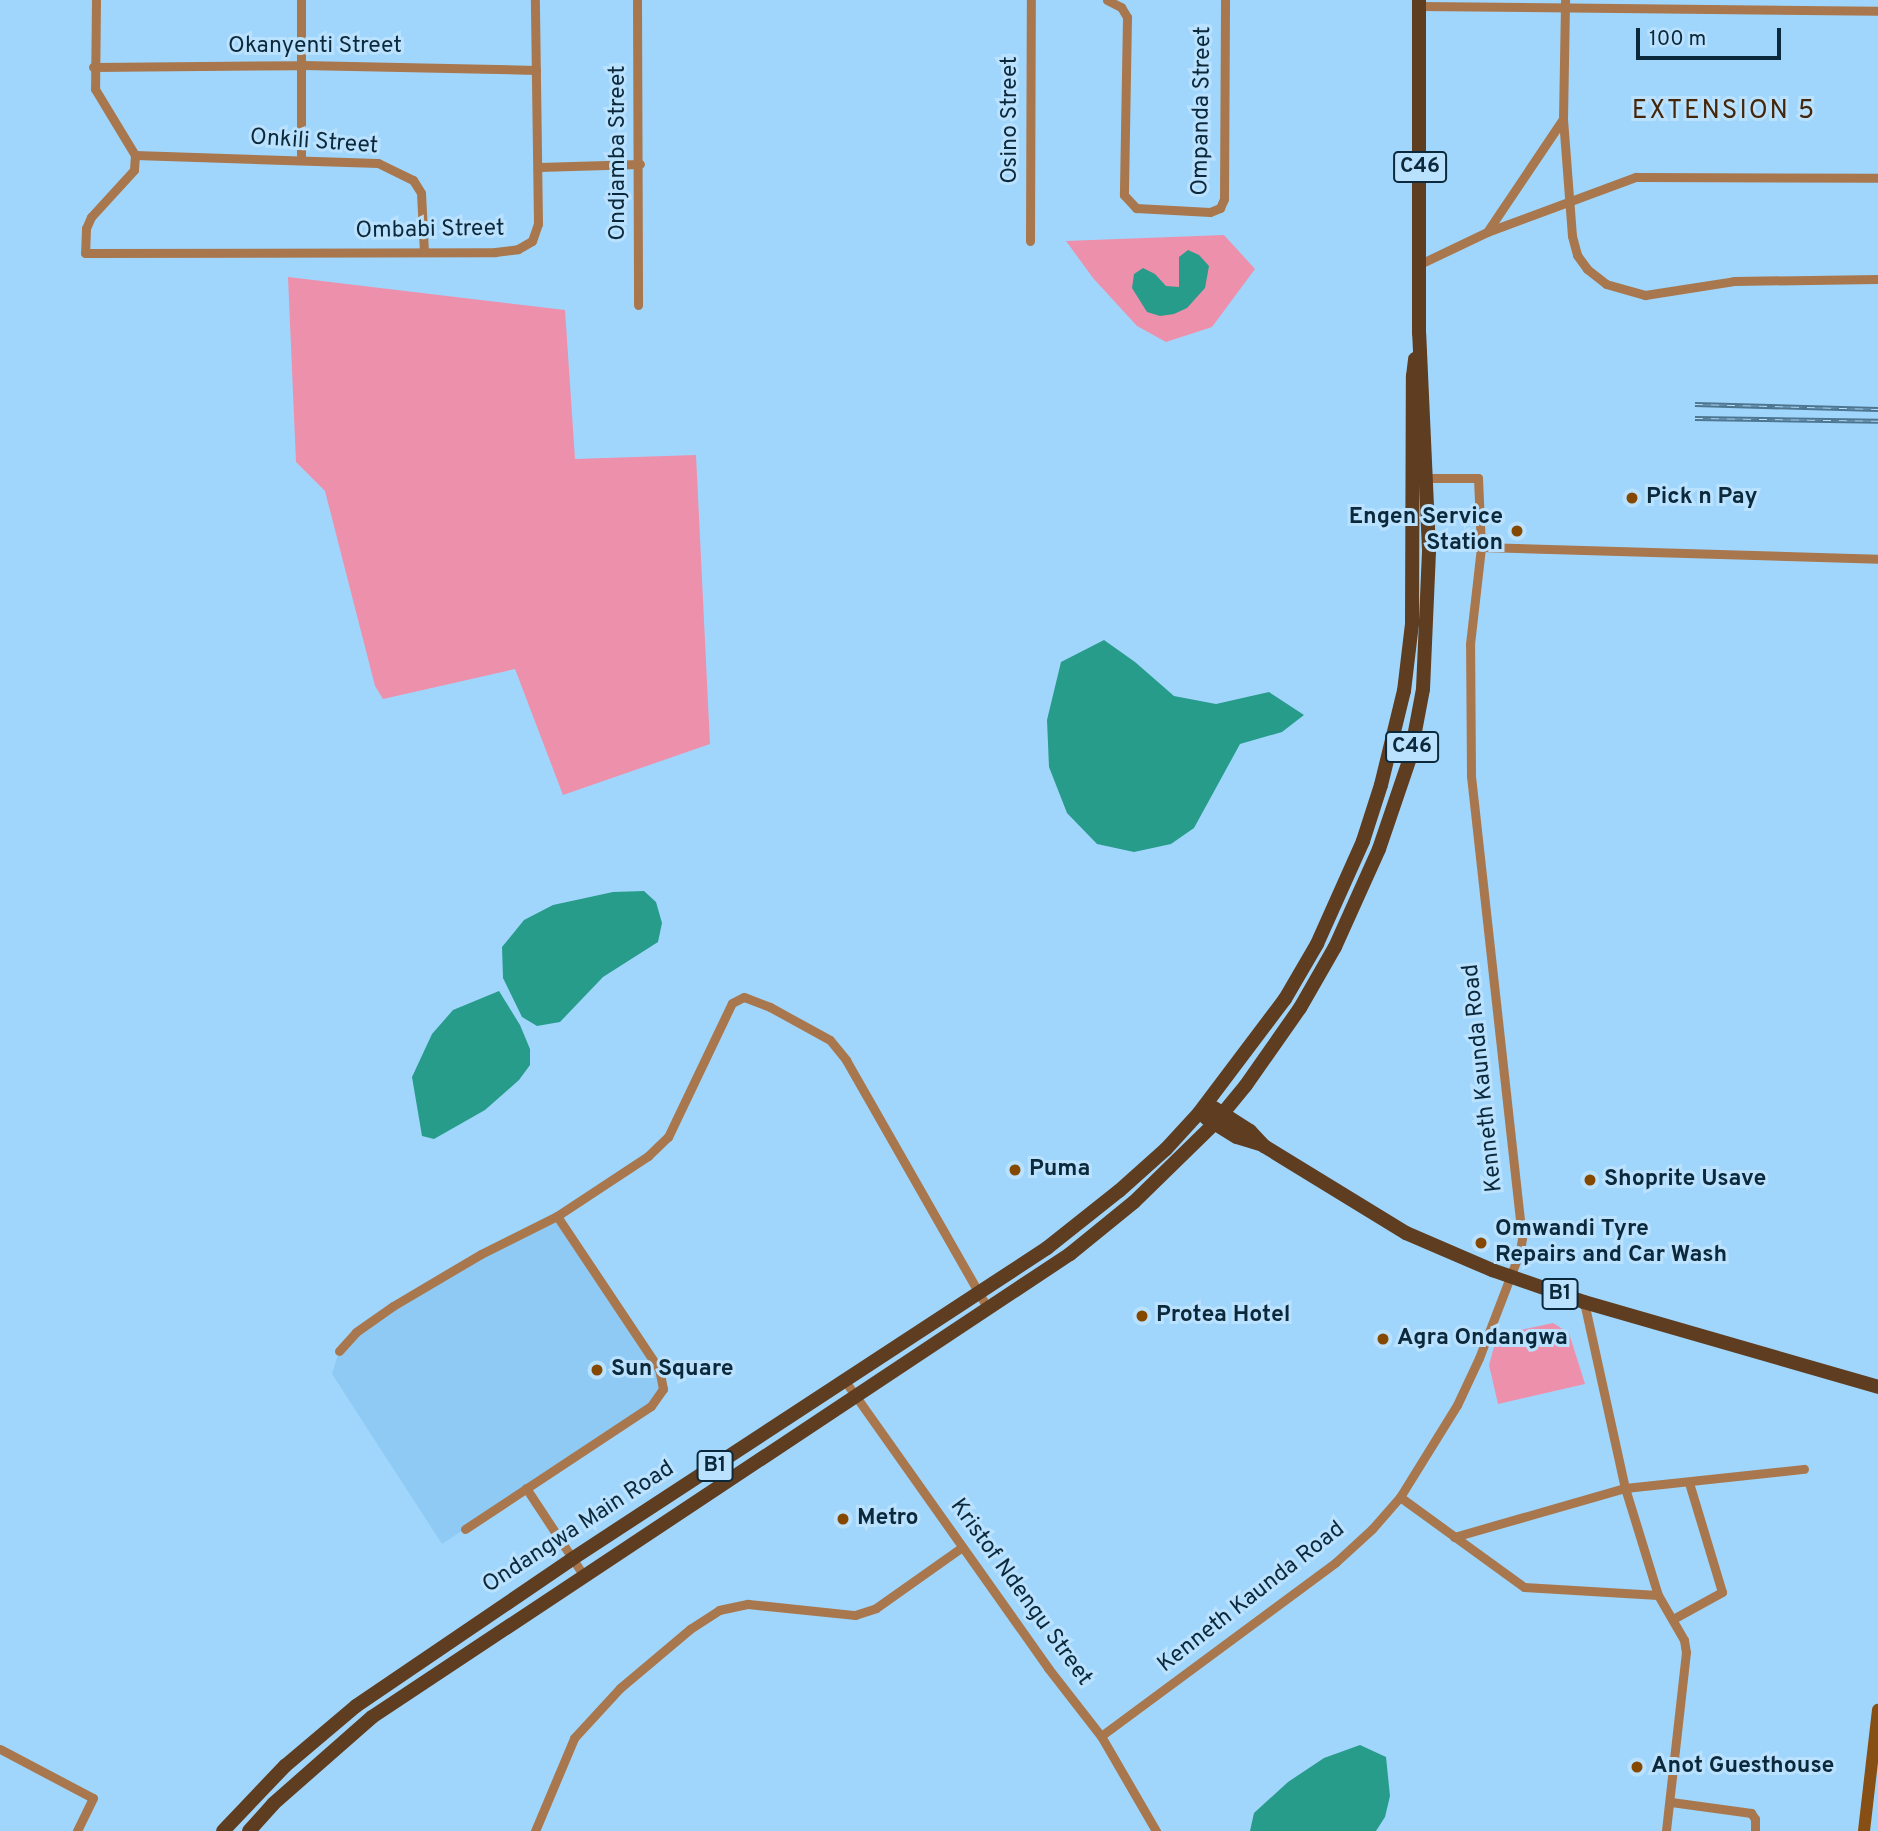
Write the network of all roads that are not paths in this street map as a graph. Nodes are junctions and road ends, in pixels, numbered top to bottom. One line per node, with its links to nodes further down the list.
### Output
1 (96, 0): 12 (street)
2 (301, 0): 11 (street)
3 (535, 0): 13 (street, Ombabi Street)
4 (637, 0): 17 (street, Ondjamba Street)
5 (1031, 0): 22 (street, Osino Street)
6 (1107, 0): 7 (street, Ompanda Street)
7 (1225, 0)
8 (1419, 3): 9 (street); 24 (main road, C46)
9 (1565, 4): 10 (street); 14 (street)
10 (1878, 11)
11 (302, 65): 12 (street, Okanyenti Street); 13 (street, Okanyenti Street); 16 (street)
12 (93, 67): 15 (street)
13 (536, 70): 18 (street, Ombabi Street)
14 (1563, 119): 20 (street); 21 (street)
15 (135, 155): 16 (street, Onkili Street); 23 (street, Ombabi Street)
16 (301, 159): 23 (street, Onkili Street)
17 (640, 164): 18 (street); 26 (street, Ondjamba Street)
18 (539, 167): 23 (street, Ombabi Street)
19 (1878, 178): 20 (street)
20 (1571, 201): 21 (street); 25 (street)
21 (1487, 232): 24 (street)
22 (1030, 241)
23 (424, 252)
24 (1420, 264): 27 (main road, C46)
25 (1878, 279)
26 (638, 305)
27 (1419, 478): 28 (street, Kenneth Kaunda Road); 30 (main road, C46); 31 (main road, C46)
28 (1480, 547): 29 (street); 33 (street, Kenneth Kaunda Road)
29 (1878, 559)
30 (1203, 1108): 31 (main road, B1); 34 (main road, Ondangwa Main Road / B1)
31 (1218, 1118): 33 (main road, B1); 36 (main road, Ondangwa Main Road / B1)
32 (557, 1216): 34 (street); 37 (street); 43 (street)
33 (1513, 1276): 35 (main road, B1); 45 (street, Kenneth Kaunda Road)
34 (978, 1293): 36 (street); 38 (main road, Ondangwa Main Road / B1)
35 (1584, 1302): 39 (main road, B1); 44 (street)
36 (988, 1309): 40 (main road, Ondangwa Main Road / B1)
37 (339, 1351)
38 (845, 1381): 40 (street, Kristof Ndengu Street); 49 (main road, Ondangwa Main Road / B1)
39 (1878, 1387)
40 (856, 1397): 48 (street, Kristof Ndengu Street); 50 (main road, Ondangwa Main Road / B1)
41 (1804, 1469): 42 (street)
42 (1689, 1483): 44 (street); 52 (street)
43 (526, 1488): 46 (street); 49 (street)
44 (1625, 1488): 47 (street); 51 (street)
45 (1400, 1497): 47 (street); 54 (street, Kenneth Kaunda Road)
46 (465, 1529)
47 (1454, 1537): 51 (street)
48 (962, 1547): 54 (street, Kristof Ndengu Street); 60 (street)
49 (572, 1559): 50 (street); 58 (main road, Ondangwa Main Road / B1)
50 (584, 1576): 59 (main road, Ondangwa Main Road / B1)
51 (1658, 1595): 52 (street)
52 (1674, 1619): 56 (street)
53 (1878, 1710): 64 (street)
54 (1101, 1736): 61 (street, Kristof Ndengu Street)
55 (0, 1749): 57 (street)
56 (1671, 1802): 62 (street); 63 (street)
57 (78, 1831)
58 (223, 1831)
59 (249, 1831)
60 (535, 1831)
61 (1156, 1831)
62 (1666, 1831)
63 (1755, 1831)
64 (1864, 1831)

